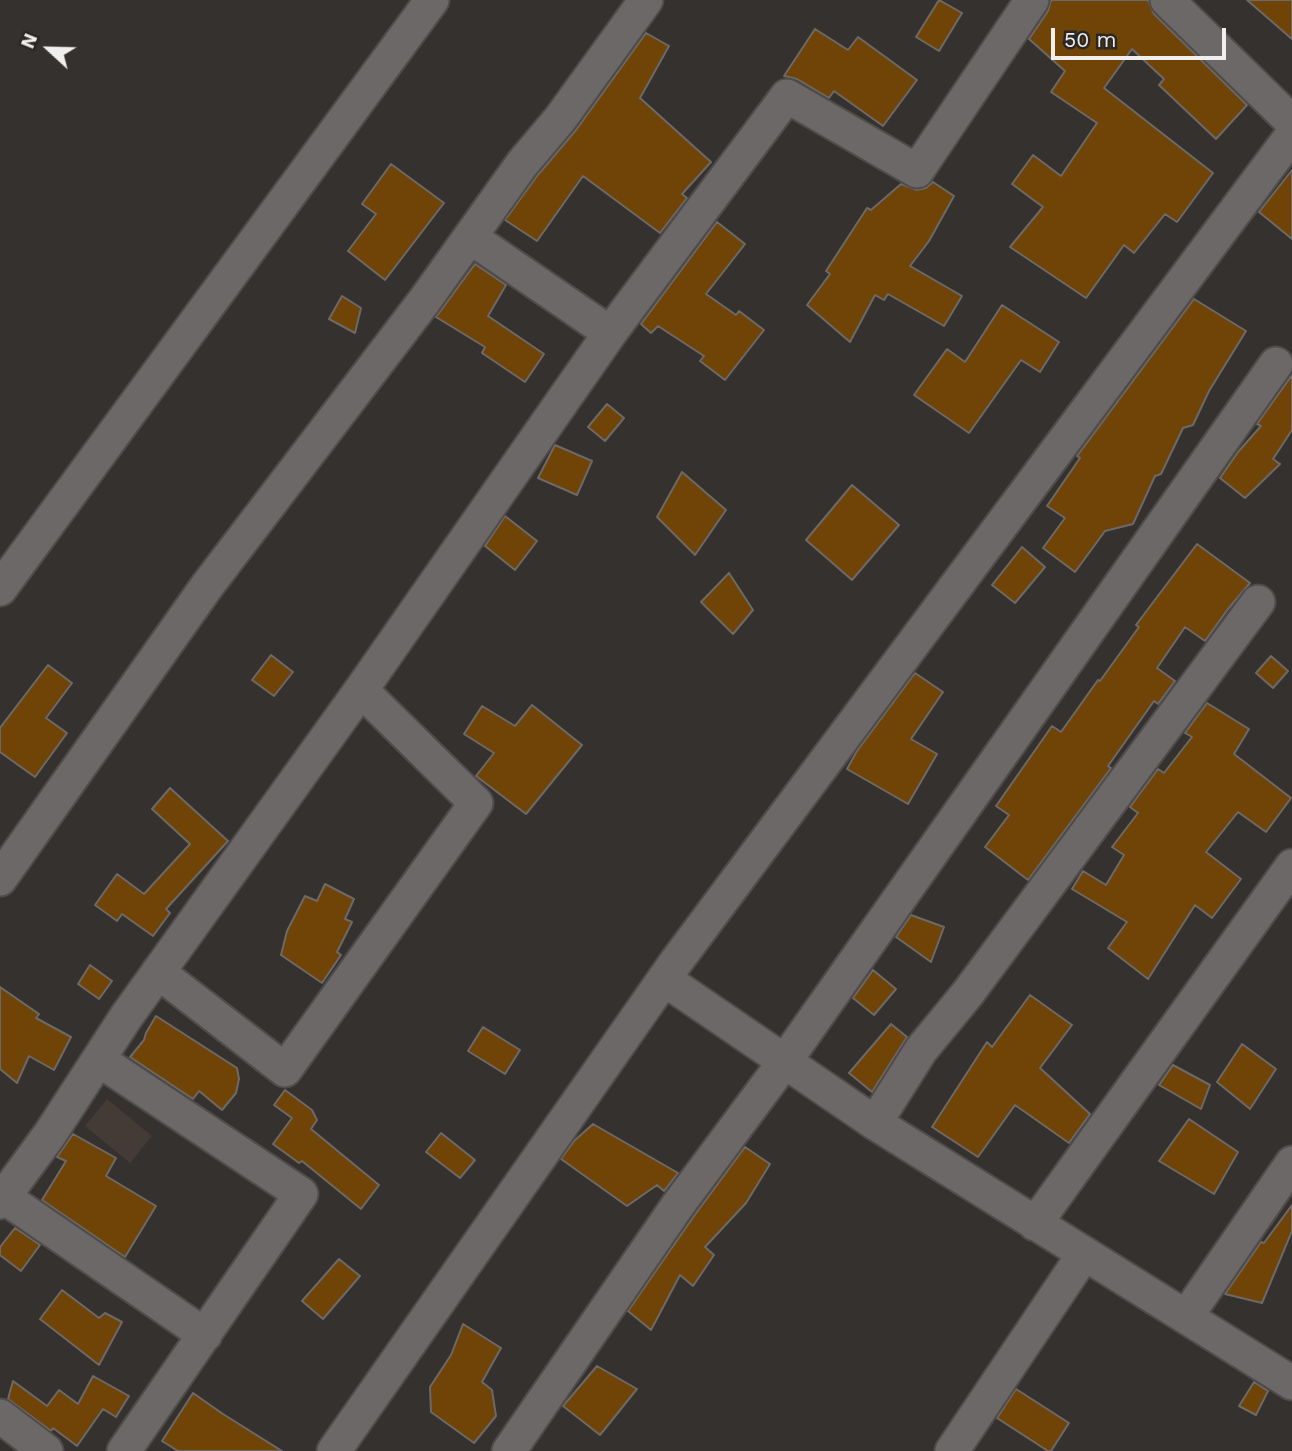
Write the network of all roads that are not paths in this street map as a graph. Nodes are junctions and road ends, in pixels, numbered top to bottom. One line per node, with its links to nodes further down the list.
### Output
1 (432, 0): 10 (street)
2 (646, 0): 7 (street)
3 (1032, 0): 8 (street)
4 (1167, 0): 5 (street)
5 (1292, 122)
6 (1292, 135): 16 (street)
7 (470, 237): 8 (street); 14 (street)
8 (610, 333): 12 (street)
9 (1276, 364): 18 (street)
10 (0, 589)
11 (1258, 602): 19 (street)
12 (361, 690): 15 (street); 15 (street)
13 (1292, 866): 22 (street)
14 (0, 879)
15 (158, 972): 17 (street)
16 (664, 979): 18 (street); 30 (street)
17 (99, 1060): 21 (street); 25 (street)
18 (785, 1060): 19 (street); 31 (street)
19 (875, 1123): 22 (street)
20 (1292, 1163): 24 (street)
21 (2, 1200): 25 (street)
22 (1035, 1224): 23 (street)
23 (1084, 1255): 24 (street); 32 (street)
24 (1186, 1317): 26 (street)
25 (205, 1335): 29 (street)
26 (1292, 1382)
27 (0, 1416): 28 (street)
28 (46, 1451)
29 (124, 1451)
30 (334, 1451)
31 (509, 1451)
32 (951, 1451)

